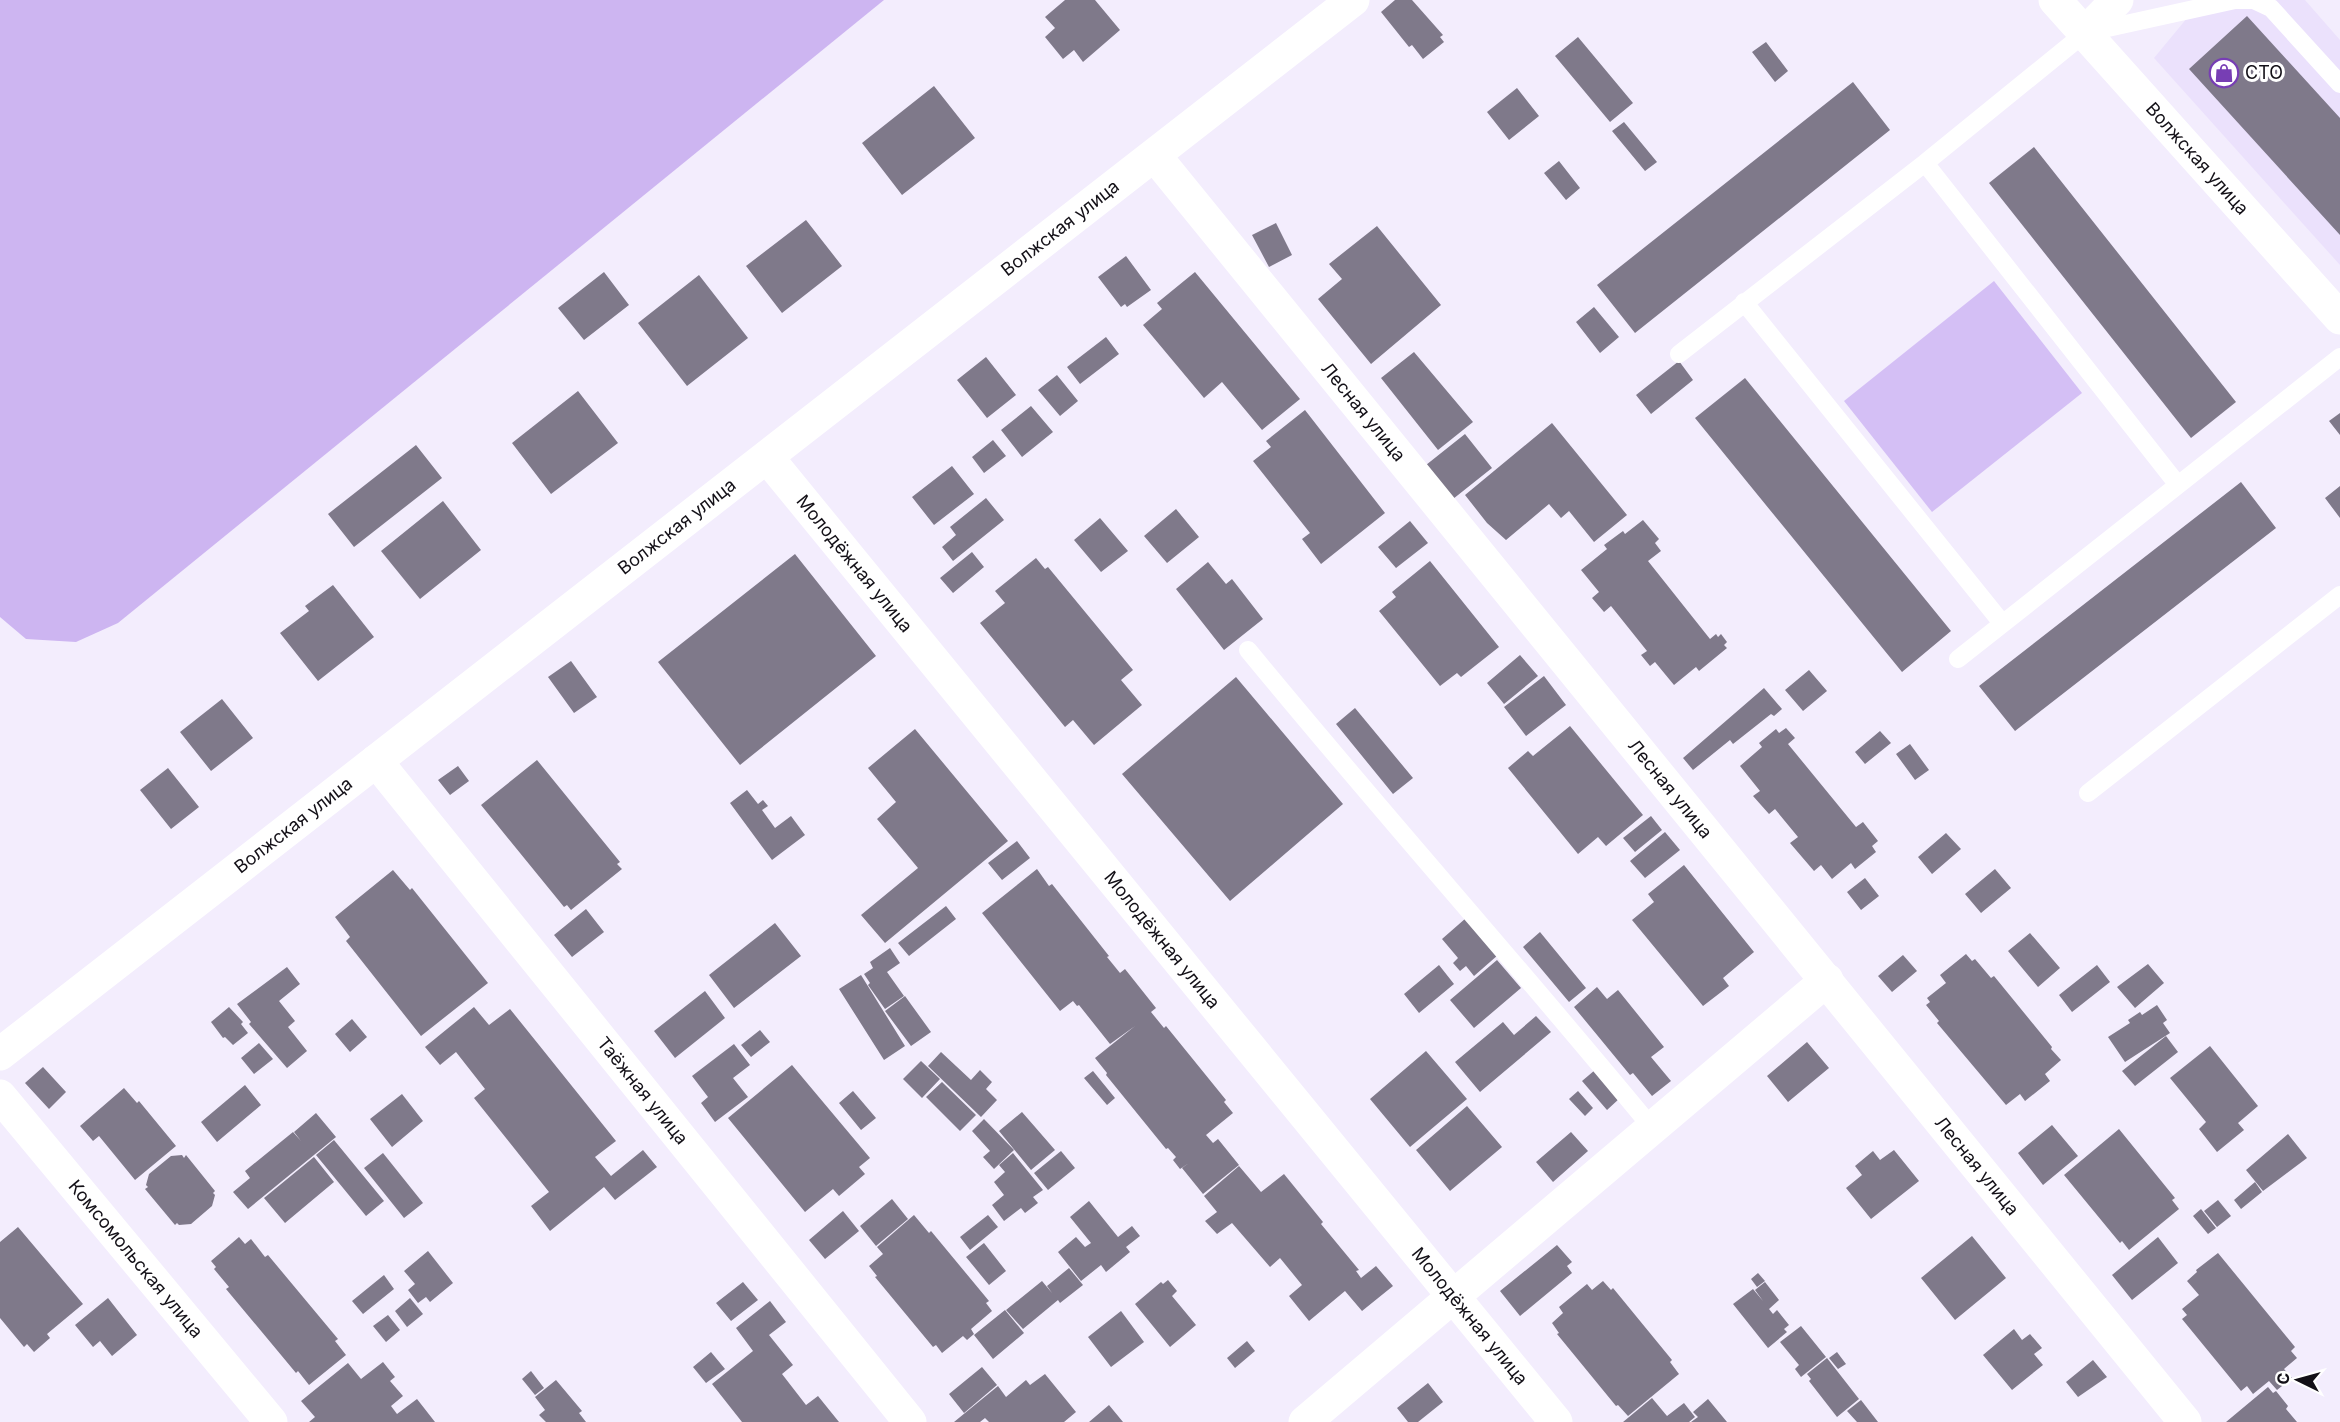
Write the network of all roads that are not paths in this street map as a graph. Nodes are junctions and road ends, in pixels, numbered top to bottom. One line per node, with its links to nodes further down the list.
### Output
1 (1353, 0): 6 (street, Волжская улица)
2 (2055, 0): 4 (street, Волжская улица)
3 (2117, 0): 4 (street)
4 (2085, 33): 5 (lane); 7 (lane); 9 (street, Волжская улица)
5 (2340, 84)
6 (1155, 156): 12 (street, Волжская улица); 20 (street, Лесная улица)
7 (1925, 163): 8 (lane); 13 (lane)
8 (1744, 302): 10 (lane); 15 (lane)
9 (2340, 318)
10 (1679, 354)
11 (2340, 357): 13 (lane)
12 (767, 457): 18 (street, Волжская улица); 24 (street, Молодёжная улица)
13 (2178, 485): 15 (lane)
14 (2340, 595): 19 (lane)
15 (2002, 622): 17 (lane)
16 (1248, 650): 23 (lane)
17 (1958, 659)
18 (376, 761): 21 (street, Волжская улица); 26 (street, Таёжная улица)
19 (2088, 793)
20 (1827, 980): 23 (street); 29 (street, Лесная улица)
21 (0, 1054)
22 (0, 1096): 25 (street, Комсомольская улица)
23 (1653, 1129): 24 (street)
24 (1454, 1297): 27 (street); 28 (street, Молодёжная улица)
25 (271, 1422)
26 (910, 1422)
27 (1305, 1422)
28 (1556, 1422)
29 (2185, 1422)

